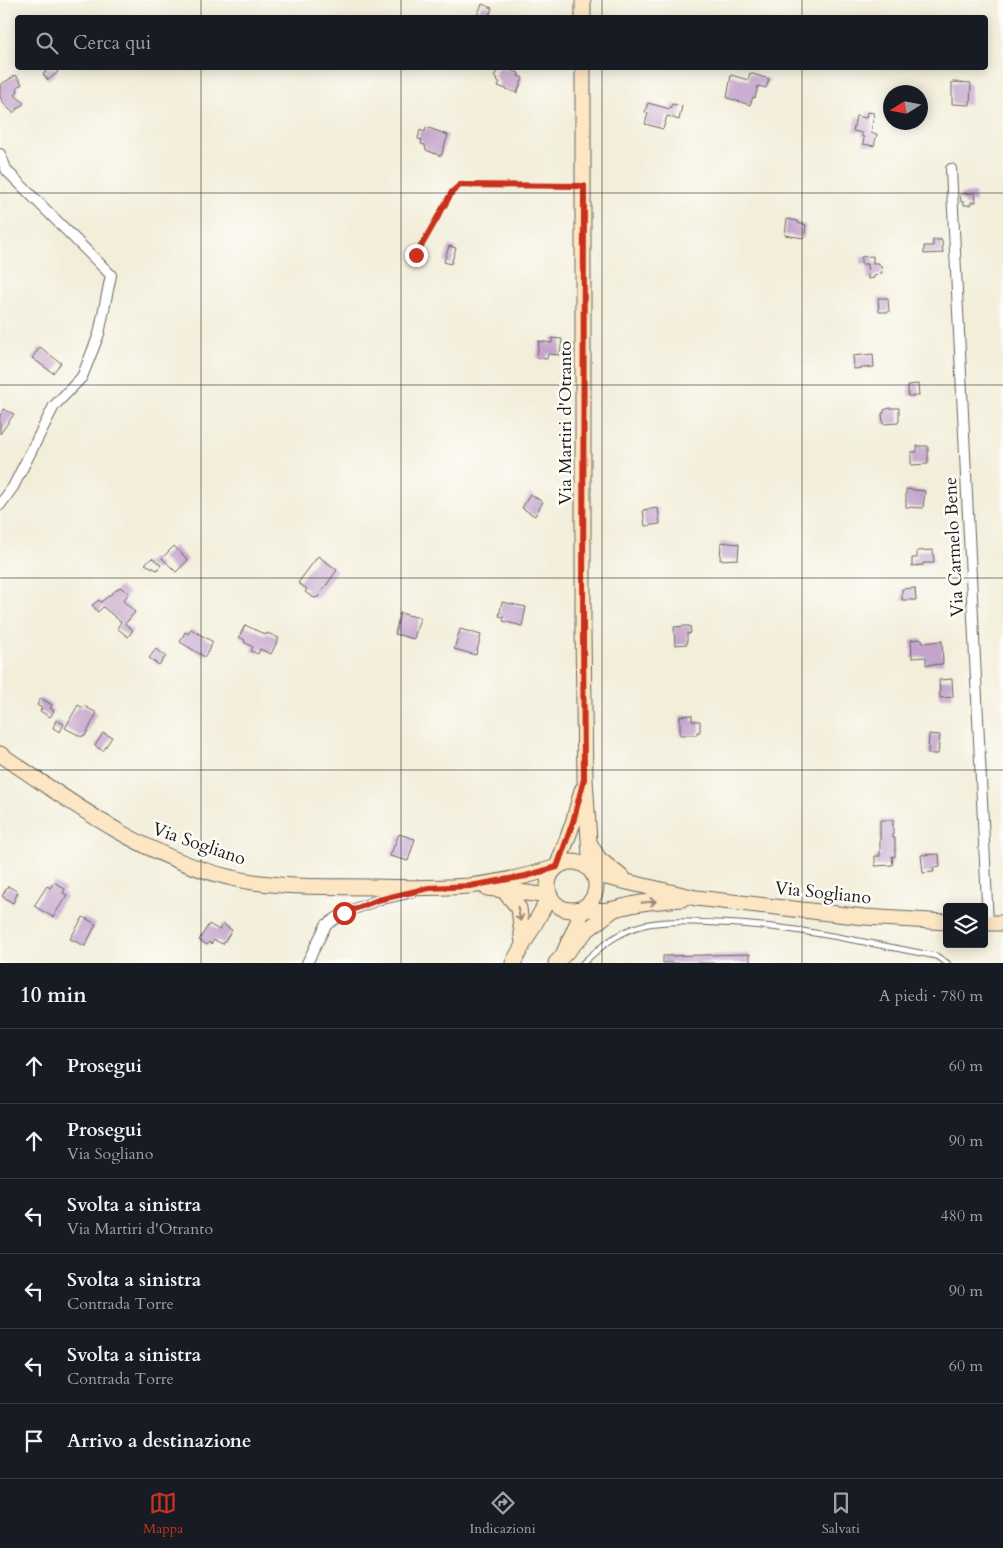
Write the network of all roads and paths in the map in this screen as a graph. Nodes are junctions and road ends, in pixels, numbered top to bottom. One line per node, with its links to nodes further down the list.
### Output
1 (583, 0): 2 (street)
2 (583, 15)
3 (583, 70): 6 (street, Via Martiri d'Otranto)
4 (0, 154): 8 (street)
5 (951, 169): 23 (street, Via Carmelo Bene)
6 (584, 186): 7 (path); 10 (street, Via Martiri d'Otranto)
7 (416, 255)
8 (0, 505)
9 (0, 754): 16 (street, Via Sogliano)
10 (584, 779): 11 (street, Via Martiri d'Otranto); 12 (street, Via Martiri d'Otranto)
11 (590, 844): 13 (street, Via Martiri d'Otranto); 14 (street, Via Sogliano)
12 (557, 867): 13 (street, Via Sogliano); 15 (street, Via Sogliano); 18 (street)
13 (592, 873): 14 (street, Via Sogliano); 20 (street)
14 (629, 883): 19 (street, Via Sogliano)
15 (470, 886): 16 (street, Via Sogliano); 17 (street, Via Sogliano)
16 (429, 888): 26 (street)
17 (503, 890): 18 (street, Via Sogliano); 24 (street, one-way to 24)
18 (550, 896): 20 (street, Via Sogliano); 24 (street)
19 (696, 898): 21 (street, Via Sogliano, one-way to 19); 22 (street, Via Sogliano)
20 (584, 908): 21 (street, Via Sogliano); 25 (street)
21 (612, 910): 25 (street)
22 (943, 922)
23 (992, 923)
24 (523, 944): 27 (street)
25 (560, 959)
26 (307, 963)
27 (513, 963)
28 (583, 963): 29 (lane)
29 (947, 963)

